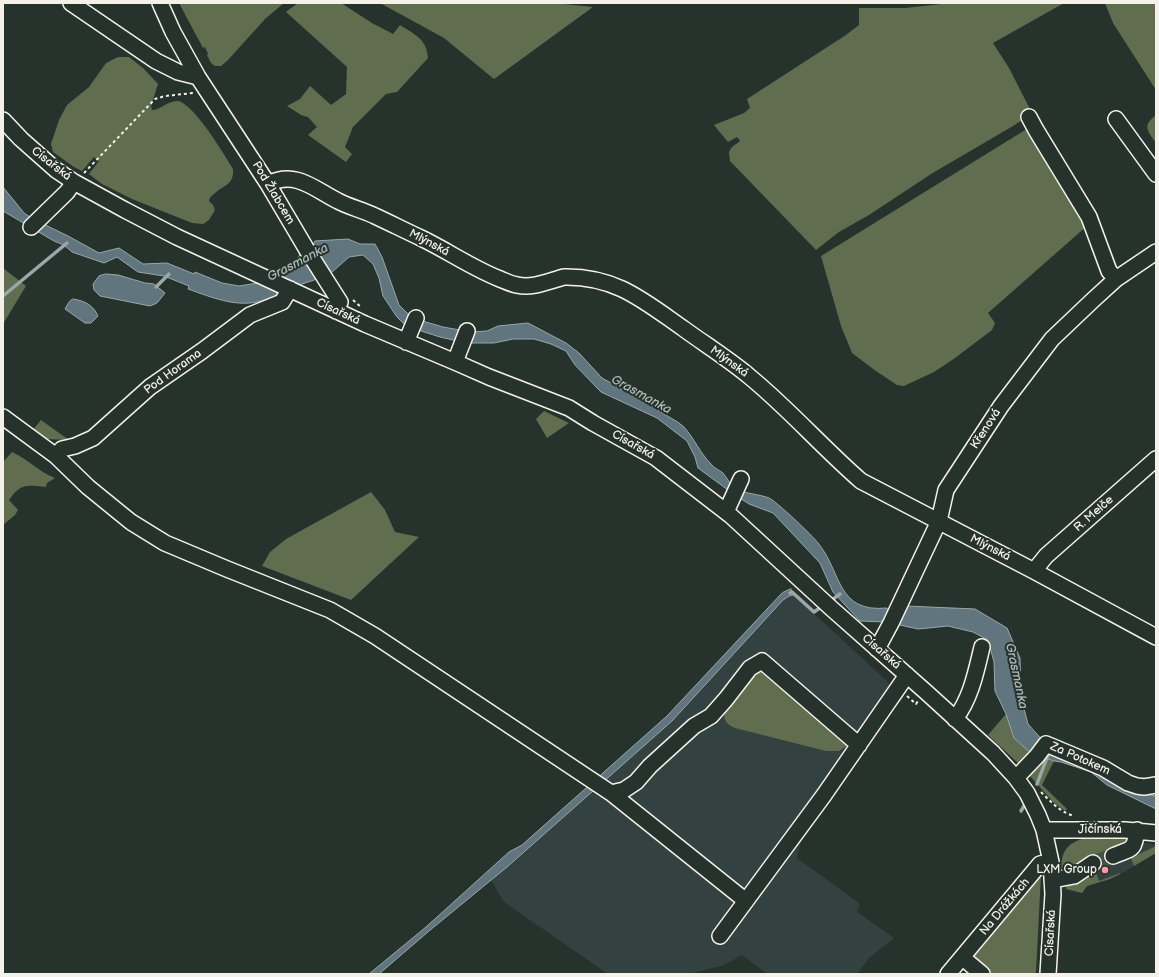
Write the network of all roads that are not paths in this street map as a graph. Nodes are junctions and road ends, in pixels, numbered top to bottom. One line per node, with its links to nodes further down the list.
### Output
1 (71, 3): 3 (street)
2 (160, 3): 3 (street, Pod Žlabcem)
3 (198, 77): 9 (street, Pod Žlabcem)
4 (1030, 117): 12 (street)
5 (1116, 119): 7 (street)
6 (3, 120): 8 (street, Císařská)
7 (1156, 174)
8 (74, 182): 10 (street); 13 (street, Císařská)
9 (268, 184): 14 (street, Pod Žlabcem); 24 (street, Mlýnská)
10 (34, 224)
11 (1156, 252): 12 (street, Křenová)
12 (1116, 279): 24 (street, Křenová)
13 (290, 289): 14 (street, Císařská); 20 (street, Pod Horama)
14 (336, 311): 17 (street, Císařská)
15 (414, 323): 17 (street)
16 (465, 337): 18 (street)
17 (406, 342): 18 (street, Císařská)
18 (455, 362): 23 (street, Císařská)
19 (3, 417): 20 (street)
20 (56, 456): 34 (street)
21 (1156, 459): 25 (street, R. Melče)
22 (737, 487): 23 (street)
23 (726, 512): 28 (street, Císařská)
24 (939, 521): 25 (street, Mlýnská); 28 (street, Křenová)
25 (1034, 571): 26 (street, Mlýnská)
26 (1156, 637)
27 (982, 647): 30 (street)
28 (877, 649): 29 (street, Císařská)
29 (903, 681): 30 (street, Císařská); 31 (street)
30 (955, 719): 32 (street, Císařská)
31 (859, 745): 34 (street); 42 (street)
32 (1016, 778): 33 (street, Za Potokem); 35 (street, Císařská)
33 (1156, 785)
34 (611, 794): 42 (street)
35 (1044, 830): 36 (street, Jičínská); 39 (street, Císařská)
36 (1137, 830): 37 (street, Jičínská); 38 (street)
37 (1156, 833)
38 (1113, 856)
39 (1051, 862): 41 (street, Císařská); 44 (street, Na Drážkách)
40 (1093, 863): 41 (street)
41 (1053, 880): 47 (street, Císařská)
42 (746, 901): 43 (street)
43 (720, 936)
44 (963, 958): 45 (street, Na Drážkách); 46 (street)
45 (948, 974)
46 (982, 974)
47 (1048, 974)

